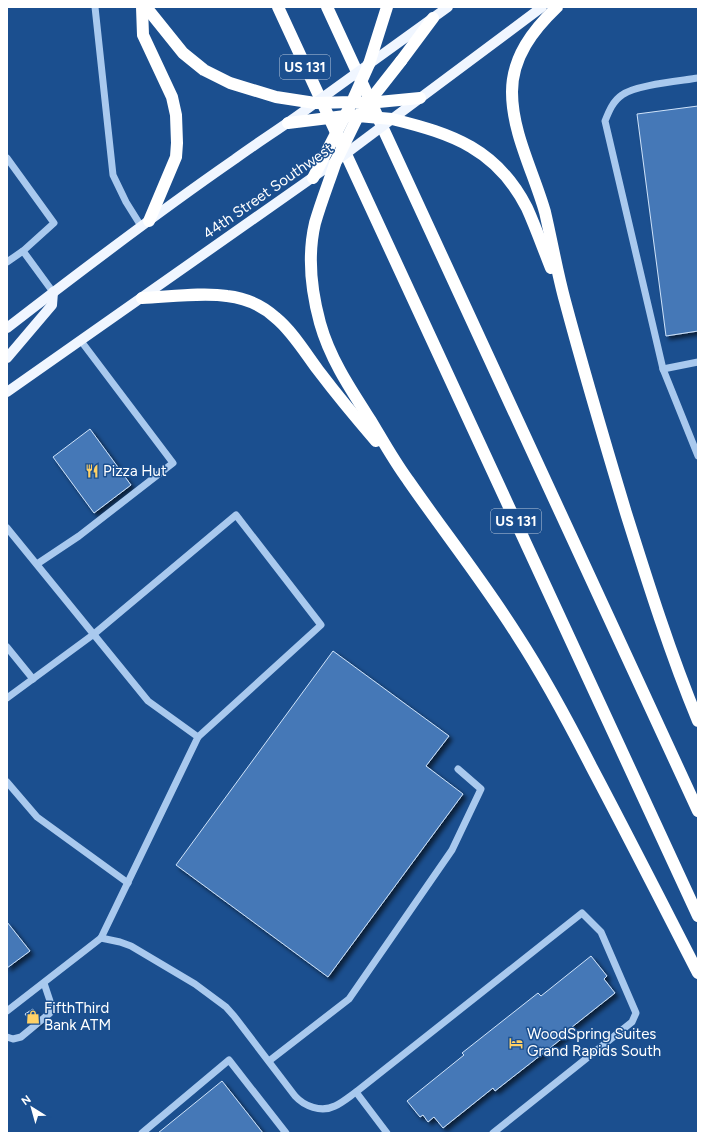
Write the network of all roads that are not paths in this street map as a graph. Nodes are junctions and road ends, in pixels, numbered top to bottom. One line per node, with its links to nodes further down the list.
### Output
1 (95, 7): 24 (street)
2 (142, 7): 24 (highway)
3 (146, 7): 15 (highway)
4 (278, 7): 50 (highway, US 131)
5 (327, 7): 48 (highway, US 131)
6 (387, 7): 11 (highway)
7 (448, 7): 10 (main road)
8 (542, 7): 13 (main road, 44th Street Southwest)
9 (557, 7): 29 (highway)
10 (433, 18): 11 (main road); 16 (highway, bridge)
11 (369, 64): 14 (highway, bridge); 15 (main road, bridge)
12 (698, 78): 34 (street)
13 (420, 98): 16 (highway, bridge); 19 (main road, 44th Street Southwest)
14 (352, 102): 15 (highway, bridge); 16 (highway); 17 (highway)
15 (315, 103): 20 (main road)
16 (368, 103): 18 (highway)
17 (345, 116): 18 (highway); 20 (highway, bridge); 23 (highway, bridge)
18 (358, 116): 19 (highway, bridge); 22 (highway, bridge)
19 (392, 119): 22 (main road, 44th Street Southwest, bridge); 29 (highway)
20 (288, 123): 24 (main road)
21 (7, 158): 25 (street)
22 (336, 161): 23 (main road, 44th Street Southwest); 37 (highway)
23 (314, 178): 28 (main road, 44th Street Southwest)
24 (145, 224): 27 (main road)
25 (23, 251): 26 (street); 27 (street)
26 (7, 262)
27 (53, 292): 30 (main road); 32 (main road)
28 (142, 298): 31 (main road, 44th Street Southwest); 37 (highway)
29 (564, 299): 44 (highway)
30 (7, 328)
31 (81, 341): 35 (main road, 44th Street Southwest); 39 (street)
32 (7, 358)
33 (698, 362): 34 (street)
34 (663, 368): 36 (street)
35 (7, 392)
36 (698, 456)
37 (406, 478): 52 (highway)
38 (7, 528): 39 (street)
39 (37, 564): 40 (street)
40 (94, 634): 42 (street); 45 (street); 45 (street)
41 (7, 647): 42 (street)
42 (33, 679): 43 (street)
43 (7, 698)
44 (698, 721)
45 (198, 737): 49 (street)
46 (458, 769): 56 (street)
47 (7, 782): 49 (street)
48 (698, 811)
49 (128, 883): 51 (street)
50 (698, 916)
51 (102, 938): 53 (street); 56 (street)
52 (698, 973)
53 (44, 983): 54 (street); 55 (street)
54 (7, 1011)
55 (7, 1037)
56 (269, 1061): 57 (street)
57 (356, 1092): 60 (street); 61 (street)
58 (142, 1133): 59 (street)
59 (286, 1133)
60 (387, 1133)
61 (493, 1133)

